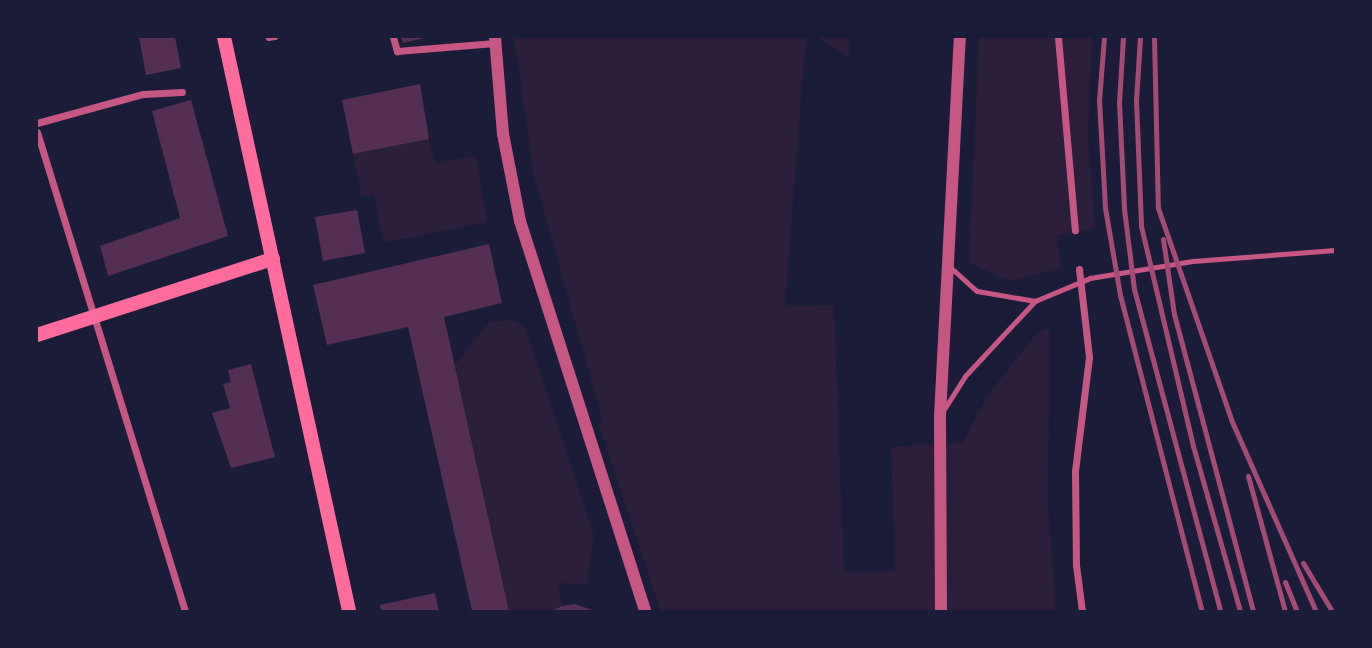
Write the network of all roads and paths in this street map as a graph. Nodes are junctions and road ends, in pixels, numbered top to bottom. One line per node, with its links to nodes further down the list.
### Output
1 (224, 37): 11 (main road)
2 (393, 37): 5 (street)
3 (960, 37): 12 (street)
4 (1058, 37): 9 (street)
5 (495, 40): 20 (street)
6 (182, 92): 7 (street)
7 (37, 123)
8 (37, 132): 15 (street)
9 (1075, 230)
10 (1335, 250): 14 (lane)
11 (272, 259): 15 (main road); 19 (main road)
12 (948, 265): 14 (lane); 17 (street)
13 (1079, 269): 22 (street)
14 (1034, 301): 17 (lane)
15 (94, 317): 16 (main road); 18 (street)
16 (37, 335)
17 (940, 416): 21 (street)
18 (185, 611)
19 (349, 611)
20 (645, 611)
21 (941, 611)
22 (1082, 611)

